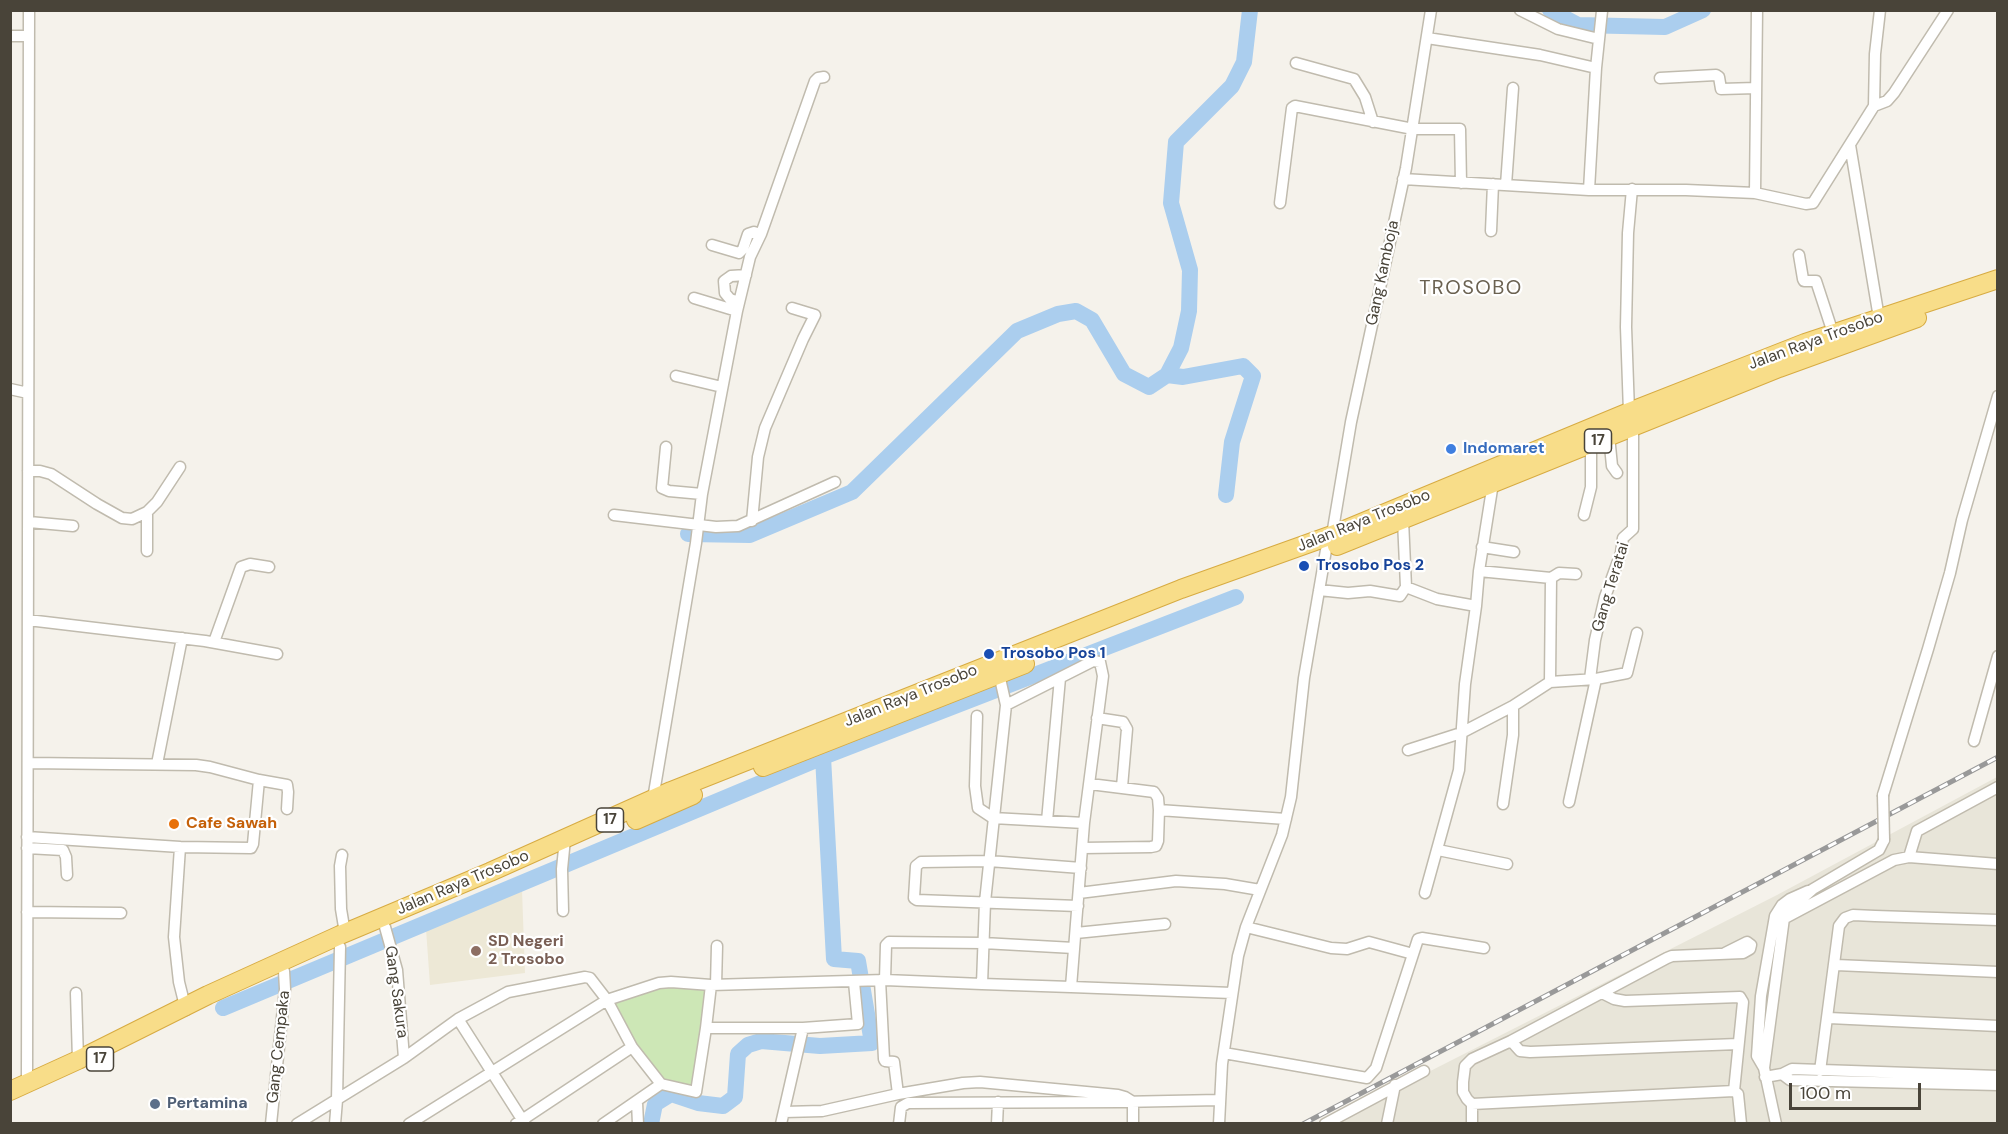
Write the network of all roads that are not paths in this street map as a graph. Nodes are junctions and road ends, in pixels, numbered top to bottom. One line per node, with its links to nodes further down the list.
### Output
1 (29, 10): 9 (street)
2 (1431, 10): 11 (street, Gang Kamboja)
3 (1520, 10): 10 (street)
4 (1757, 10): 17 (street)
5 (1881, 10): 18 (street)
6 (1948, 10): 18 (street)
7 (1602, 12): 10 (street)
8 (10, 36): 9 (street)
9 (29, 36): 45 (street)
10 (1599, 36): 13 (street)
11 (1427, 38): 13 (street); 20 (street, Gang Kamboja)
12 (1296, 63): 19 (street)
13 (1596, 68): 26 (street)
14 (824, 78): 31 (street)
15 (1660, 78): 17 (street)
16 (1513, 88): 25 (street)
17 (1756, 88): 28 (street)
18 (1875, 106): 21 (street)
19 (1373, 122): 20 (street); 29 (street)
20 (1413, 129): 22 (street, Gang Kamboja); 23 (street)
21 (1850, 145): 28 (street); 40 (street)
22 (1403, 179): 23 (street); 65 (street, Gang Kamboja)
23 (1461, 183): 24 (street)
24 (1493, 184): 25 (street); 30 (street)
25 (1506, 185): 26 (street)
26 (1589, 189): 27 (street)
27 (1632, 189): 28 (street); 47 (street, Gang Teratai)
28 (1755, 194)
29 (1280, 203)
30 (1491, 231)
31 (761, 234): 32 (street); 34 (street)
32 (712, 245)
33 (1799, 255): 41 (street)
34 (746, 275): 38 (street); 38 (street)
35 (1998, 279): 40 (highway, Jalan Raya Trosobo / 17)
36 (1998, 291): 47 (highway, Jalan Raya Trosobo / 17)
37 (694, 298): 38 (street)
38 (738, 306): 43 (street)
39 (792, 308): 60 (street)
40 (1879, 318): 41 (highway, Jalan Raya Trosobo / 17)
41 (1833, 333): 47 (highway, Jalan Raya Trosobo / 17)
42 (676, 376): 43 (street)
43 (722, 387): 56 (street)
44 (10, 389): 45 (street)
45 (28, 393): 52 (street)
46 (1998, 396): 130 (street, bridge)
47 (1631, 419): 48 (highway, Jalan Raya Trosobo / 17); 65 (highway, Jalan Raya Trosobo / 17); 85 (street, Gang Teratai)
48 (1609, 436): 49 (highway, Jalan Raya Trosobo / 17); 53 (street)
49 (1591, 444): 55 (highway, Jalan Raya Trosobo / 17); 59 (street)
50 (666, 447): 56 (street)
51 (180, 467): 57 (street)
52 (28, 468): 57 (street); 62 (street)
53 (1617, 473)
54 (835, 482): 60 (street)
55 (1492, 483): 61 (highway, Jalan Raya Trosobo / 17); 66 (street)
56 (702, 494): 64 (street)
57 (147, 512): 67 (street)
58 (614, 515): 64 (street)
59 (1584, 515)
60 (752, 520): 64 (street)
61 (1403, 520): 65 (highway, Jalan Raya Trosobo / 17); 74 (street)
62 (29, 522): 63 (street); 77 (street)
63 (73, 526)
64 (698, 527): 101 (street)
65 (1329, 543): 72 (highway, Jalan Raya Trosobo / 17); 75 (street, Gang Kamboja)
66 (1482, 547): 68 (street); 70 (street)
67 (147, 551)
68 (1514, 552)
69 (269, 567): 80 (street)
70 (1479, 571): 73 (street); 76 (street)
71 (1576, 574): 73 (street)
72 (1233, 577): 83 (highway, Jalan Raya Trosobo / 17); 101 (highway, Jalan Raya Trosobo / 17)
73 (1551, 578): 86 (street)
74 (1406, 587): 75 (street); 76 (street)
75 (1319, 591): 107 (street, Gang Kamboja)
76 (1476, 606): 92 (street)
77 (28, 620): 79 (street); 95 (street)
78 (1637, 633): 85 (street)
79 (182, 638): 80 (street); 96 (street)
80 (214, 642): 81 (street)
81 (277, 654)
82 (1997, 657): 87 (street)
83 (999, 676): 88 (street); 114 (highway, Jalan Raya Trosobo / 17)
84 (1060, 678): 88 (street); 91 (street); 108 (street)
85 (1593, 679): 86 (street); 102 (street, Gang Teratai)
86 (1550, 682): 89 (street)
87 (1992, 695): 93 (street)
88 (1006, 705): 106 (street)
89 (1513, 706): 92 (street); 103 (street)
90 (977, 716): 106 (street)
91 (1096, 718): 98 (street); 99 (street)
92 (1461, 733): 94 (street); 113 (street)
93 (1974, 741)
94 (1408, 750)
95 (28, 763): 96 (street); 110 (street)
96 (157, 765): 97 (street)
97 (259, 780): 104 (street); 111 (street)
98 (1090, 784): 99 (street); 109 (street)
99 (1122, 787): 105 (street)
100 (1998, 788): 116 (street)
101 (653, 799): 114 (highway, Jalan Raya Trosobo / 17)
102 (1569, 802)
103 (1503, 804)
104 (287, 809)
105 (1159, 810): 107 (street); 112 (street)
106 (993, 818): 108 (street); 117 (street)
107 (1286, 819): 122 (street, Gang Kamboja)
108 (1047, 821): 109 (street)
109 (1084, 823): 112 (street)
110 (27, 842): 111 (street); 121 (street); 128 (street)
111 (180, 847): 157 (street)
112 (1083, 848): 120 (street)
113 (1438, 850): 118 (street); 124 (street)
114 (563, 854): 127 (street); 135 (highway, Jalan Raya Trosobo / 17); 140 (highway, Jalan Raya Trosobo / 17)
115 (342, 855): 140 (street)
116 (1909, 857): 119 (street); 130 (street)
117 (989, 861): 120 (street); 125 (street); 125 (street)
118 (1507, 864)
119 (1998, 864)
120 (1081, 868): 123 (street)
121 (67, 875)
122 (1260, 890): 123 (street); 133 (street, Gang Kamboja)
123 (1079, 893): 126 (street)
124 (1425, 893)
125 (985, 902): 126 (street); 136 (street)
126 (1078, 906): 134 (street)
127 (563, 911)
128 (27, 912): 129 (street); 179 (street)
129 (121, 913)
130 (1779, 917): 154 (street); 155 (street)
131 (1998, 920): 143 (street)
132 (1165, 924): 134 (street)
133 (1246, 927): 141 (street); 152 (street, Gang Kamboja)
134 (1076, 933): 138 (street)
135 (388, 935): 140 (highway, Jalan Raya Trosobo / 17); 167 (street, Gang Sakura)
136 (983, 943): 138 (street); 146 (street); 148 (street)
137 (717, 946): 149 (street)
138 (1074, 948): 150 (street)
139 (1484, 948): 141 (street)
140 (342, 949): 145 (highway, Jalan Raya Trosobo / 17); 157 (highway, Jalan Raya Trosobo / 17); 182 (street)
141 (1413, 954): 166 (street)
142 (1725, 954): 153 (street)
143 (1836, 965): 144 (street); 158 (street)
144 (1998, 972)
145 (284, 978): 157 (highway, Jalan Raya Trosobo / 17); 191 (street, Gang Cempaka)
146 (883, 980): 147 (street); 148 (street); 181 (street)
147 (860, 981): 149 (street); 162 (street)
148 (982, 984): 150 (street)
149 (713, 985): 156 (street); 161 (street)
150 (1071, 987): 152 (street)
151 (76, 993): 168 (street)
152 (1232, 993): 166 (street, Gang Kamboja)
153 (1602, 993): 163 (street); 164 (street)
154 (1761, 996): 155 (street); 172 (street)
155 (1774, 996): 172 (street)
156 (607, 1000): 159 (street); 165 (street); 171 (street)
157 (187, 1011): 168 (highway, Jalan Raya Trosobo / 17); 184 (highway, Jalan Raya Trosobo / 17)
158 (1829, 1018): 160 (street); 170 (street)
159 (458, 1019): 167 (street); 171 (street)
160 (1998, 1026)
161 (706, 1028): 162 (street); 176 (street)
162 (802, 1030): 189 (street)
163 (1511, 1041): 164 (street); 188 (street)
164 (1738, 1044): 180 (street)
165 (632, 1047): 176 (street); 190 (street)
166 (1224, 1053): 183 (street, Gang Kamboja)
167 (404, 1058): 182 (street)
168 (78, 1060): 179 (highway, Jalan Raya Trosobo / 17)
169 (1424, 1071): 177 (street)
170 (1820, 1071): 173 (street); 175 (street)
171 (493, 1072): 190 (street); 194 (street)
172 (1765, 1072): 173 (street); 205 (street)
173 (1782, 1074): 175 (street)
174 (1998, 1076): 175 (street)
175 (1870, 1077): 178 (street)
176 (661, 1084): 185 (street)
177 (1395, 1085): 201 (street); 202 (street)
178 (1998, 1085)
179 (19, 1087)
180 (1734, 1090): 188 (street); 204 (street)
181 (898, 1094): 187 (street); 189 (street)
182 (337, 1100): 192 (street); 193 (street)
183 (1219, 1100): 187 (street); 200 (street, Gang Kamboja)
184 (10, 1101)
185 (637, 1102): 195 (street); 196 (street)
186 (998, 1102): 187 (street); 197 (street); 198 (street)
187 (1133, 1102): 199 (street)
188 (1472, 1104): 203 (street)
189 (782, 1118)
190 (521, 1122)
191 (271, 1124)
192 (297, 1124)
193 (334, 1124)
194 (409, 1124)
195 (603, 1124)
196 (638, 1124)
197 (900, 1124)
198 (997, 1124)
199 (1133, 1124)
200 (1219, 1124)
201 (1325, 1124)
202 (1387, 1124)
203 (1472, 1124)
204 (1741, 1124)
205 (1776, 1124)

